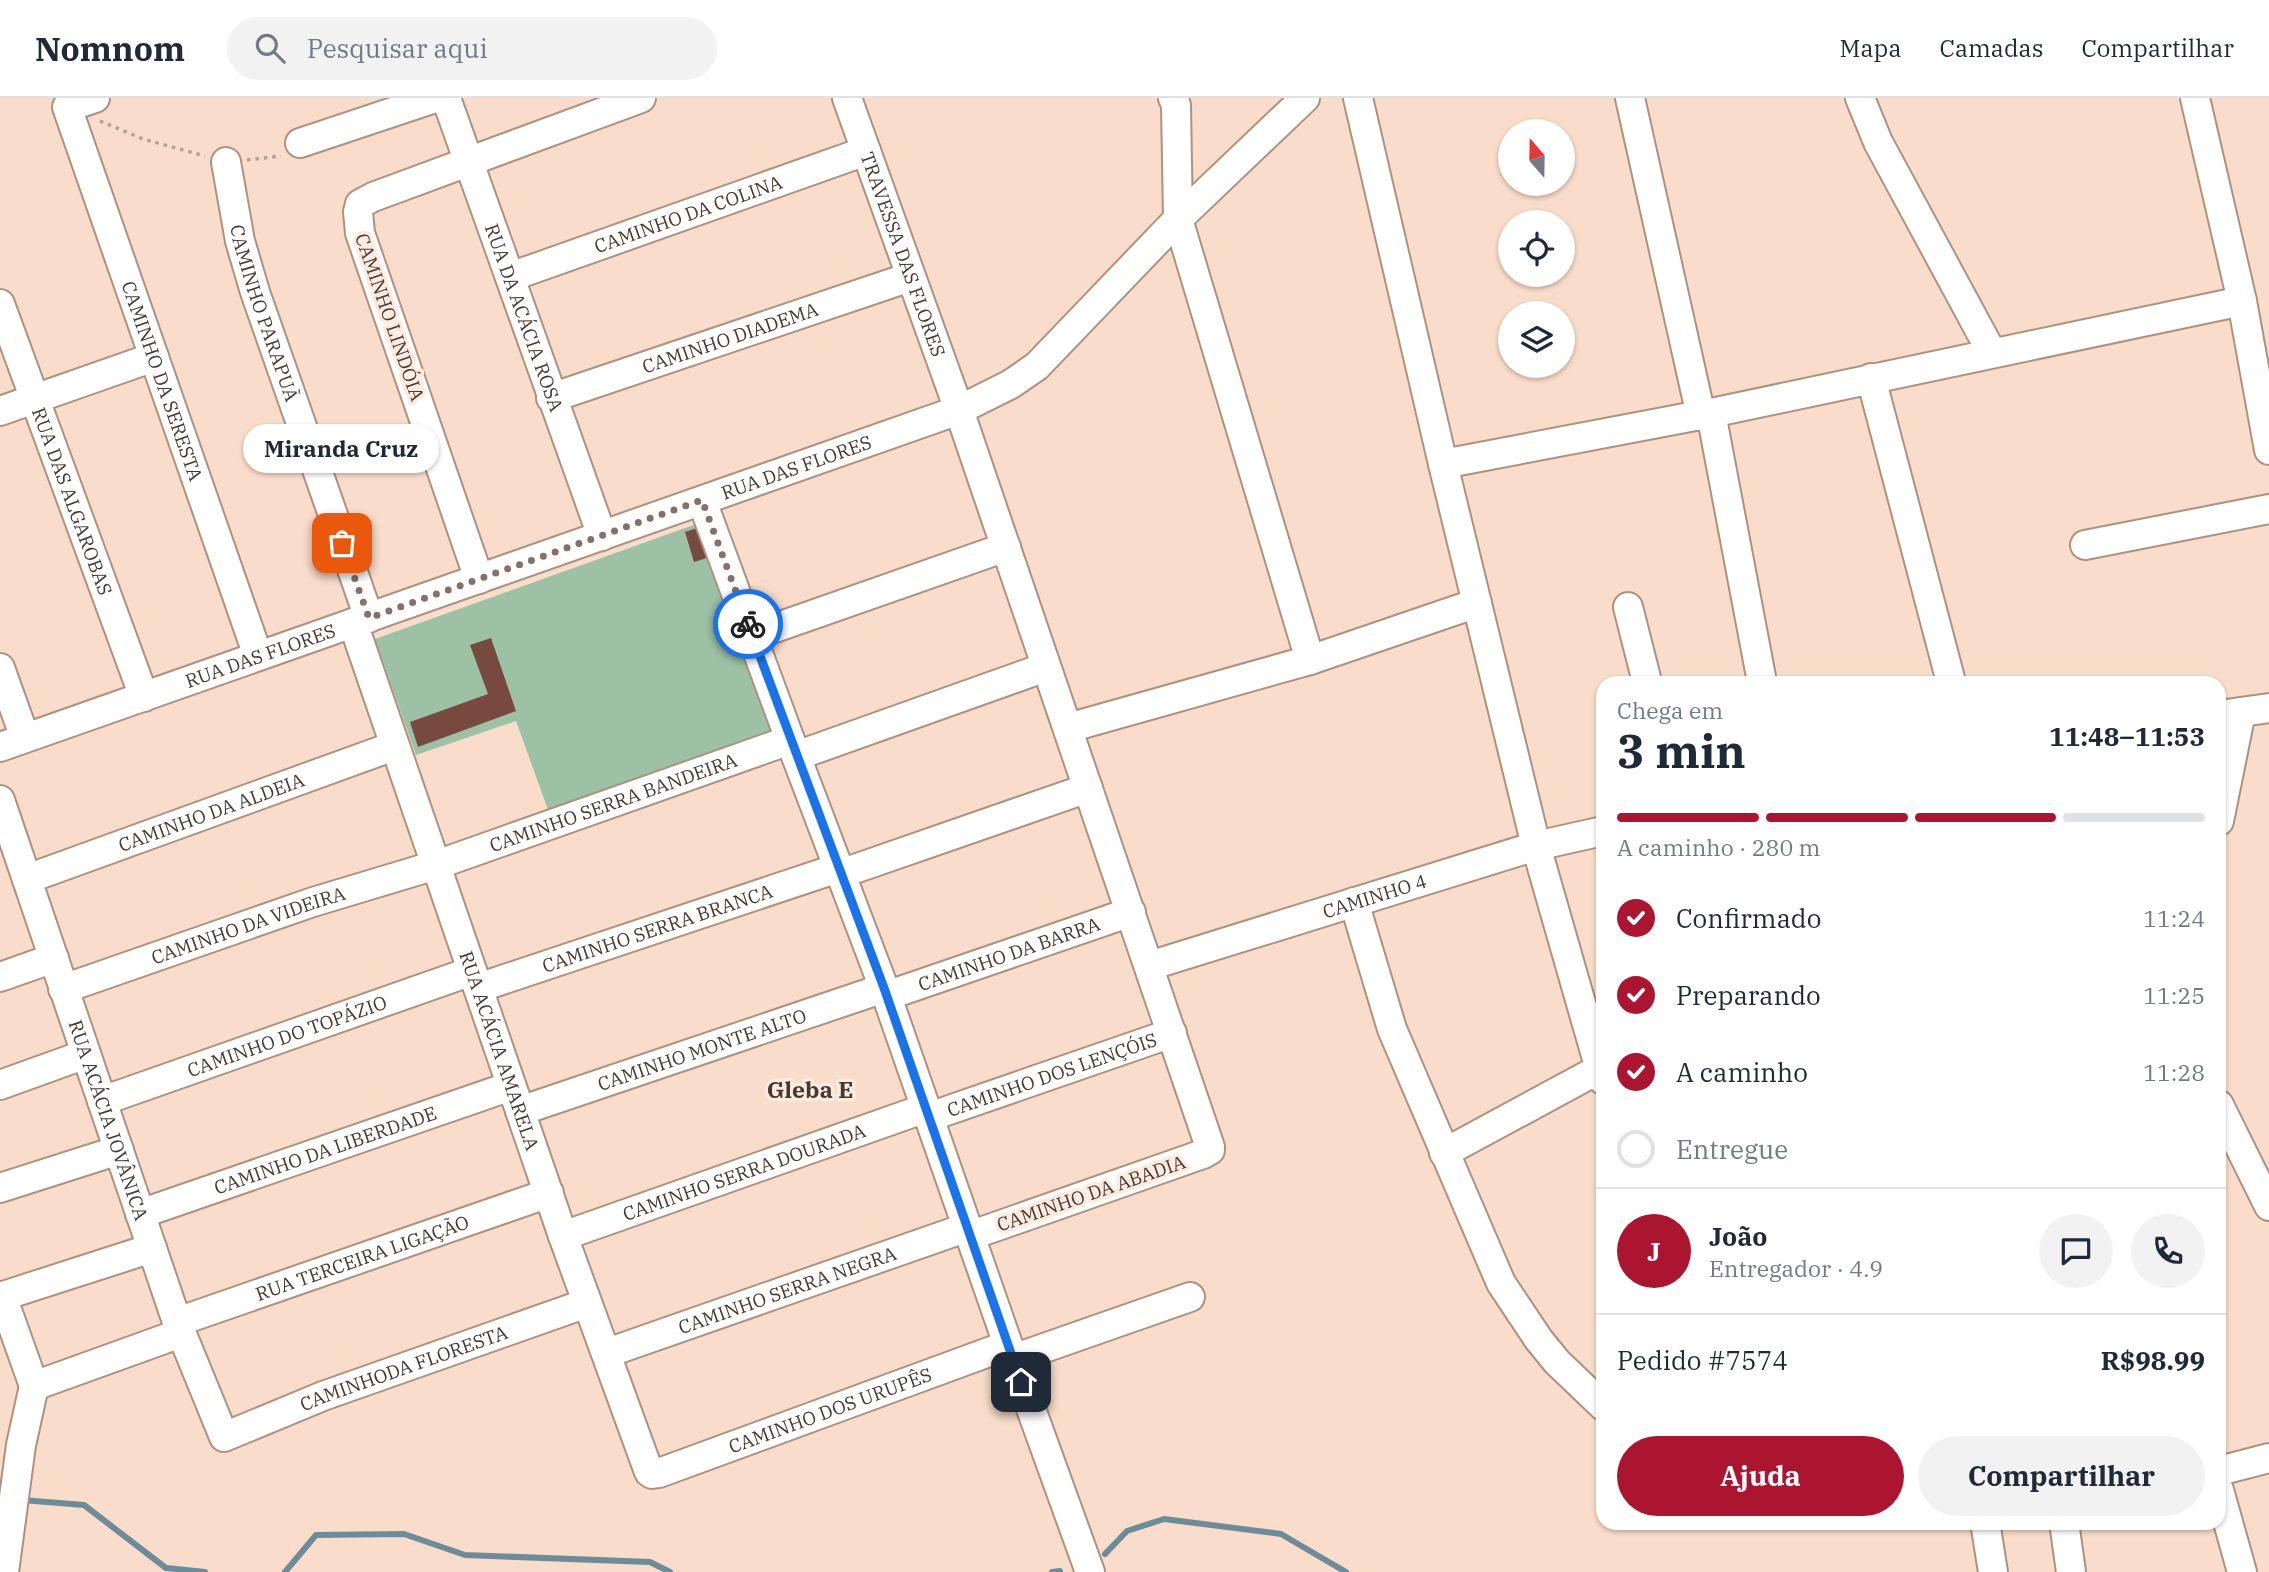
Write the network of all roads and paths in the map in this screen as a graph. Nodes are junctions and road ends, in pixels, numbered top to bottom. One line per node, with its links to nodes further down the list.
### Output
1 (95, 98): 12 (street)
2 (435, 98): 13 (street)
3 (446, 98): 16 (street, RUA DA ACÁCIA ROSA)
4 (640, 98): 16 (street)
5 (847, 98): 14 (street, TRAVESSA DAS FLORES)
6 (1173, 98): 17 (street)
7 (1305, 98): 17 (street, RUA DAS FLORES)
8 (1359, 98): 32 (street)
9 (1630, 98): 30 (street)
10 (1860, 98): 22 (street)
11 (2195, 98): 20 (street)
12 (67, 107): 15 (path); 23 (street, CAMINHO DA SERESTA)
13 (300, 143): 15 (path)
14 (866, 151): 18 (street, CAMINHO DA COLINA); 19 (street, TRAVESSA DAS FLORES)
15 (226, 162): 41 (street, CAMINHO PARAPUÃ)
16 (468, 162): 18 (street, RUA DA ACÁCIA ROSA); 38 (street, CAMINHO LINDÓIA)
17 (1178, 219): 28 (street, RUA DAS FLORES); 44 (street)
18 (510, 277): 25 (street, RUA DA ACÁCIA ROSA)
19 (910, 277): 25 (street, CAMINHO DIADEMA); 28 (street, TRAVESSA DAS FLORES)
20 (2242, 301): 22 (street); 27 (street)
21 (0, 304): 26 (street, RUA DAS ALGAROBAS)
22 (1992, 353): 24 (street)
23 (154, 356): 26 (street); 43 (street, CAMINHO DA SERESTA)
24 (1871, 378): 30 (street); 49 (street)
25 (551, 398): 35 (street, RUA DA ACÁCIA ROSA)
26 (34, 400): 29 (street); 50 (street, RUA DAS ALGAROBAS)
27 (2265, 408): 31 (street)
28 (959, 410): 33 (street, RUA DAS FLORES); 37 (street, TRAVESSA DAS FLORES)
29 (0, 411)
30 (1706, 414): 32 (street); 48 (street)
31 (2269, 450)
32 (1443, 464): 39 (street)
33 (702, 500): 35 (street, RUA DAS FLORES); 42 (street)
34 (2269, 509): 36 (street)
35 (602, 536): 38 (street, RUA DAS FLORES)
36 (2085, 545)
37 (1006, 547): 42 (street); 45 (street, TRAVESSA DAS FLORES)
38 (479, 579): 41 (street, RUA DAS FLORES)
39 (1477, 603): 44 (street); 61 (street)
40 (1628, 607): 47 (street)
41 (361, 621): 43 (street, RUA DAS FLORES); 55 (street, RUA ACÁCIA AMARELA)
42 (752, 636): 56 (street)
43 (258, 656): 50 (street, RUA DAS FLORES)
44 (1310, 660): 53 (street)
45 (1046, 667): 53 (street, TRAVESSA DAS FLORES); 56 (street, CAMINHO SERRA BANDEIRA)
46 (0, 668): 54 (street)
47 (1645, 676)
48 (1761, 676)
49 (1949, 676)
50 (144, 697): 54 (street, RUA DAS FLORES)
51 (2269, 708): 52 (street)
52 (2230, 713): 57 (street)
53 (1068, 728): 58 (street, TRAVESSA DAS FLORES)
54 (13, 743)
55 (394, 746): 62 (street, RUA ACÁCIA AMARELA); 63 (street, CAMINHO DA ALDEIA)
56 (793, 748): 62 (street, CAMINHO SERRA BANDEIRA); 64 (street)
57 (2226, 752)
58 (1088, 788): 64 (street, CAMINHO SERRA BRANCA); 66 (street, TRAVESSA DAS FLORES)
59 (0, 800): 63 (street, RUA ACÁCIA JOVÂNICA)
60 (1596, 833): 61 (street, CAMINHO 4)
61 (1536, 846): 65 (street, CAMINHO 4); 74 (street)
62 (436, 865): 70 (street, RUA ACÁCIA AMARELA); 71 (street, CAMINHO DA VIDEIRA)
63 (16, 869): 67 (street, RUA ACÁCIA JOVÂNICA)
64 (839, 871): 70 (street, CAMINHO SERRA BRANCA); 72 (street)
65 (1354, 902): 68 (street, CAMINHO 4); 84 (street)
66 (1131, 912): 68 (street, TRAVESSA DAS FLORES); 72 (street, CAMINHO DA BARRA)
67 (54, 958): 69 (street); 71 (street, RUA ACÁCIA JOVÂNICA)
68 (1149, 966): 73 (street, TRAVESSA DAS FLORES)
69 (0, 977)
70 (475, 980): 78 (street, RUA ACÁCIA AMARELA); 79 (street, CAMINHO DO TOPÁZIO)
71 (63, 989): 75 (street, RUA ACÁCIA JOVÂNICA)
72 (885, 992): 78 (street, CAMINHO MONTE ALTO); 80 (street)
73 (1172, 1033): 80 (street, CAMINHO DOS LENÇÓIS); 83 (street, TRAVESSA DAS FLORES)
74 (1596, 1051)
75 (86, 1054): 77 (street); 79 (street, RUA ACÁCIA JOVÂNICA)
76 (1596, 1075): 84 (street)
77 (0, 1085)
78 (516, 1098): 86 (street, RUA ACÁCIA AMARELA); 88 (street, CAMINHO DA LIBERDADE)
79 (102, 1101): 82 (street, RUA ACÁCIA JOVÂNICA)
80 (928, 1112): 89 (street); 90 (street, CAMINHO SERRA DOURADA)
81 (2226, 1119): 87 (street)
82 (118, 1150): 85 (street); 88 (street, RUA ACÁCIA JOVÂNICA)
83 (1210, 1150): 89 (street, CAMINHO DA ABADIA)
84 (1444, 1153): 99 (street)
85 (0, 1188)
86 (549, 1193): 90 (street, RUA ACÁCIA AMARELA); 95 (street, RUA TERCEIRA LIGAÇÃO)
87 (2269, 1206)
88 (140, 1214): 91 (street, RUA ACÁCIA JOVÂNICA)
89 (970, 1231): 96 (street); 97 (street, CAMINHO SERRA NEGRA)
90 (564, 1236): 94 (street, RUA ACÁCIA AMARELA)
91 (152, 1248): 92 (street); 95 (street, RUA ACÁCIA JOVÂNICA)
92 (1, 1296): 98 (street)
93 (1190, 1297): 96 (street, CAMINHO DOS URUPÊS)
94 (587, 1303): 97 (street, RUA ACÁCIA AMARELA); 100 (street, CAMINHODA FLORESTA)
95 (179, 1327): 98 (street, RUA TERCEIRA LIGAÇÃO); 100 (street, RUA ACÁCIA JOVÂNICA)
96 (1011, 1352): 103 (street, CAMINHO DOS URUPÊS); 108 (street)
97 (607, 1353): 103 (street, RUA ACÁCIA AMARELA)
98 (34, 1386): 107 (street)
99 (1596, 1399)
100 (224, 1437)
101 (2269, 1458): 102 (street)
102 (2226, 1469)
103 (652, 1474)
104 (2226, 1515): 111 (street)
105 (1986, 1530): 109 (street)
106 (2065, 1530): 110 (street)
107 (4, 1572)
108 (1090, 1572)
109 (1993, 1572)
110 (2071, 1572)
111 (2242, 1572)

